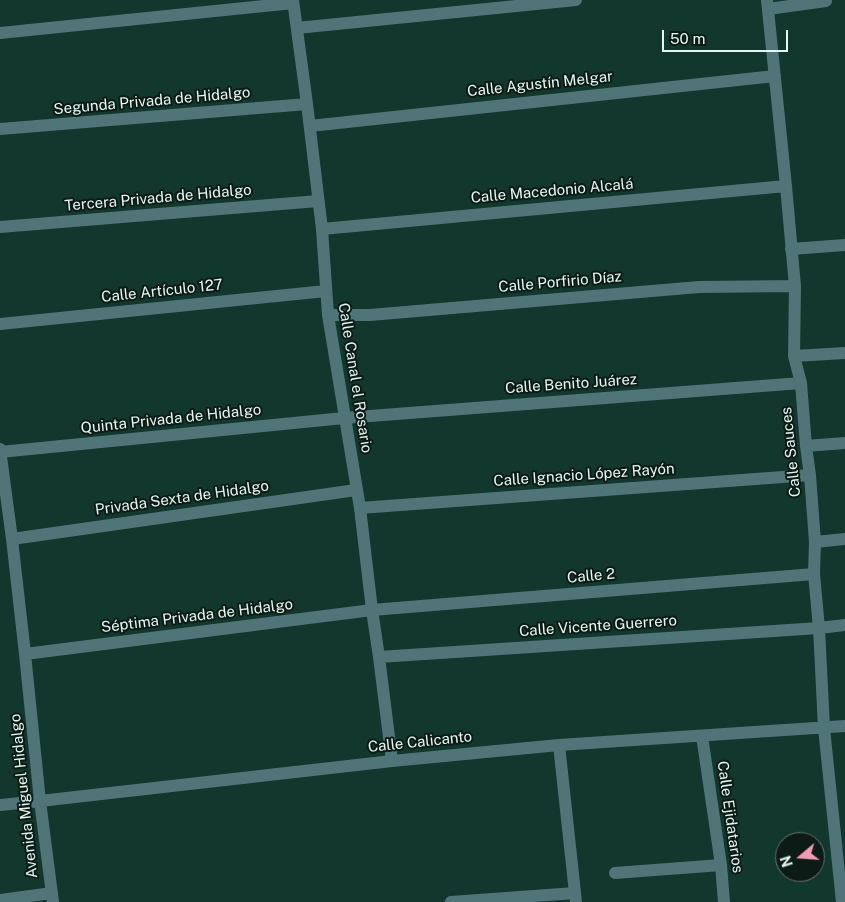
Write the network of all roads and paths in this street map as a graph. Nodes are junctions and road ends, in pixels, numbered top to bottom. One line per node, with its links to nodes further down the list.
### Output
1 (576, 0): 5 (street)
2 (293, 1): 5 (street, Calle Canal el Rosario); 6 (street)
3 (826, 1): 4 (street)
4 (768, 5): 7 (street, Calle Sauces)
5 (297, 28): 8 (street, Calle Canal el Rosario)
6 (0, 33)
7 (775, 76): 9 (street, Calle Agustín Melgar); 11 (street, Calle Sauces)
8 (307, 104): 9 (street, Calle Canal el Rosario); 10 (street, Segunda Privada de Hidalgo)
9 (310, 126): 12 (street, Calle Canal el Rosario)
10 (0, 129)
11 (786, 186): 14 (street, Calle Macedonio Alcalá); 16 (street, Calle Sauces)
12 (318, 201): 13 (street, Tercera Privada de Hidalgo); 14 (street, Calle Canal el Rosario)
13 (0, 227)
14 (322, 229): 18 (street, Calle Canal el Rosario)
15 (845, 244): 16 (street)
16 (791, 249): 17 (street, Calle Sauces)
17 (795, 286): 19 (street, Calle Porfirio Díaz); 22 (street, Calle Sauces)
18 (326, 291): 19 (street, Calle Canal el Rosario); 20 (street, Calle Artículo 127)
19 (328, 316): 24 (street, Calle Canal el Rosario)
20 (0, 324)
21 (845, 353): 22 (street)
22 (794, 356): 23 (street, Calle Sauces)
23 (801, 383): 24 (street, Calle Benito Juárez); 26 (street, Calle Sauces)
24 (344, 418): 27 (street, Quinta Privada de Hidalgo); 29 (street, Calle Canal el Rosario)
25 (845, 442): 26 (street)
26 (806, 446): 28 (street, Calle Sauces)
27 (0, 451): 31 (street, Avenida Miguel Hidalgo)
28 (810, 475): 30 (street, Calle Ignacio López Rayón); 33 (street, Calle Sauces)
29 (356, 490): 30 (street, Calle Canal el Rosario); 31 (street, Privada Sexta de Hidalgo)
30 (360, 508): 35 (street, Calle Canal el Rosario)
31 (12, 539): 38 (street, Avenida Miguel Hidalgo)
32 (845, 539): 33 (street)
33 (815, 542): 34 (street, Calle Sauces)
34 (814, 574): 35 (street, Calle 2); 37 (street, Calle Sauces)
35 (372, 610): 38 (street, Séptima Privada de Hidalgo); 39 (street, Calle Canal el Rosario)
36 (845, 625): 37 (street, Calle Vicente Guerrero)
37 (819, 628): 39 (street, Calle Vicente Guerrero); 41 (street, Calle Sauces)
38 (26, 654): 45 (street, Avenida Miguel Hidalgo)
39 (379, 657): 44 (street, Calle Canal el Rosario)
40 (845, 726): 41 (street, Calle Calicanto)
41 (824, 728): 42 (street, Calle Calicanto); 47 (street, Calle Sauces)
42 (702, 736): 43 (street, Calle Calicanto); 48 (street, Calle Ejidatarios)
43 (558, 745): 44 (street, Calle Calicanto); 51 (street)
44 (392, 761): 45 (street, Calle Calicanto)
45 (40, 801): 46 (street, Calle Calicanto); 50 (street, Avenida Miguel Hidalgo)
46 (0, 805)
47 (841, 863): 55 (street, Calle Sauces)
48 (720, 865): 49 (street); 54 (street, Calle Ejidatarios)
49 (615, 873)
50 (52, 898): 52 (street)
51 (575, 898): 53 (street)
52 (0, 900)
53 (451, 902)
54 (724, 902)
55 (842, 902)

